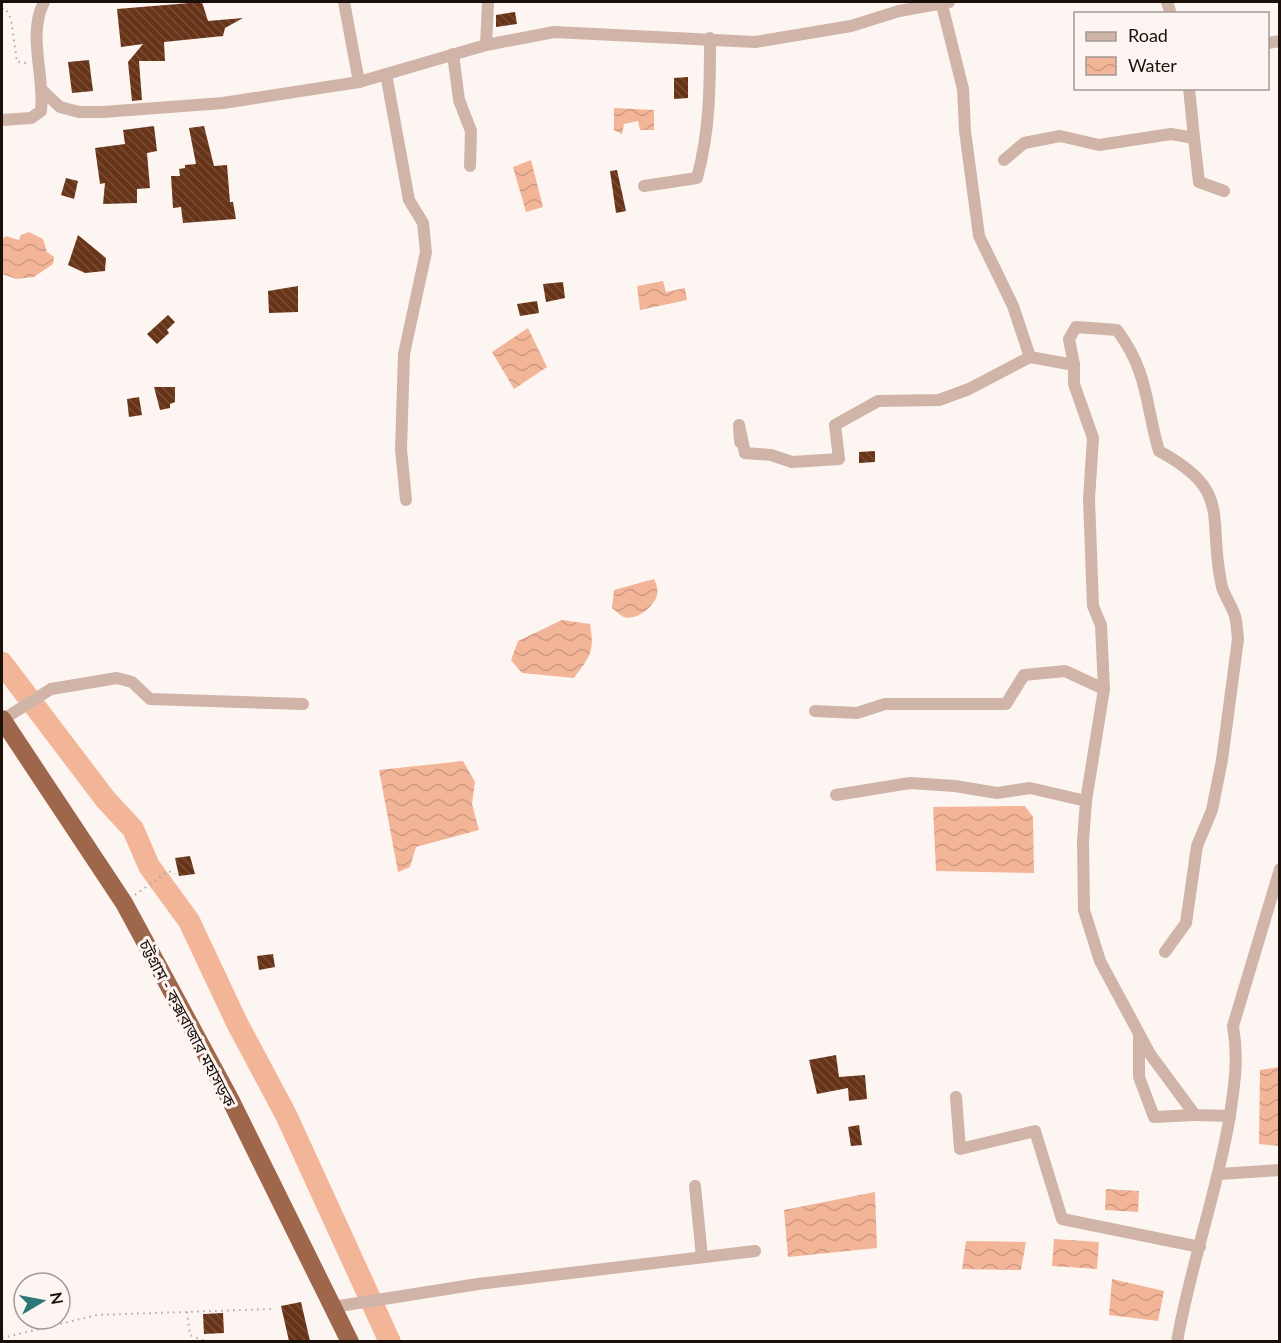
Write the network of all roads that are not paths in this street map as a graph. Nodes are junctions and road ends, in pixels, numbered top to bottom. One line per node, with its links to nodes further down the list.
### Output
1 (44, 2): 12 (street)
2 (344, 2): 10 (street)
3 (488, 2): 7 (street)
4 (945, 3): 5 (street); 19 (street)
5 (899, 6): 6 (street)
6 (710, 38): 7 (street); 17 (street)
7 (486, 45): 8 (street)
8 (453, 54): 9 (street); 16 (street)
9 (386, 74): 10 (street); 22 (street)
10 (359, 82): 12 (street)
11 (1190, 90): 14 (street)
12 (43, 92): 13 (street)
13 (2, 120)
14 (1194, 138): 15 (street); 18 (street)
15 (1004, 159)
16 (470, 166)
17 (644, 186)
18 (1224, 191)
19 (1030, 357): 20 (street); 21 (street)
20 (1074, 365): 23 (street); 30 (street)
21 (740, 442)
22 (406, 500)
23 (1104, 689): 25 (street); 28 (street)
24 (303, 704): 26 (street)
25 (815, 711)
26 (2, 720): 41 (highway, চট্টগ্রাম - কক্সবাজার মহাসড়ক)
27 (836, 795): 28 (street)
28 (1086, 801): 31 (street)
29 (1280, 869): 34 (street)
30 (1165, 952)
31 (1139, 1033): 33 (street); 33 (street)
32 (956, 1097): 38 (street)
33 (1195, 1115): 34 (street)
34 (1230, 1116): 36 (street)
35 (1280, 1170): 36 (street)
36 (1220, 1174): 38 (street)
37 (695, 1186): 40 (street)
38 (1200, 1247): 43 (street)
39 (755, 1251): 40 (street)
40 (702, 1257): 41 (street)
41 (333, 1307): 42 (highway, চট্টগ্রাম - কক্সবাজার মহাসড়ক)
42 (350, 1341)
43 (1177, 1341)

